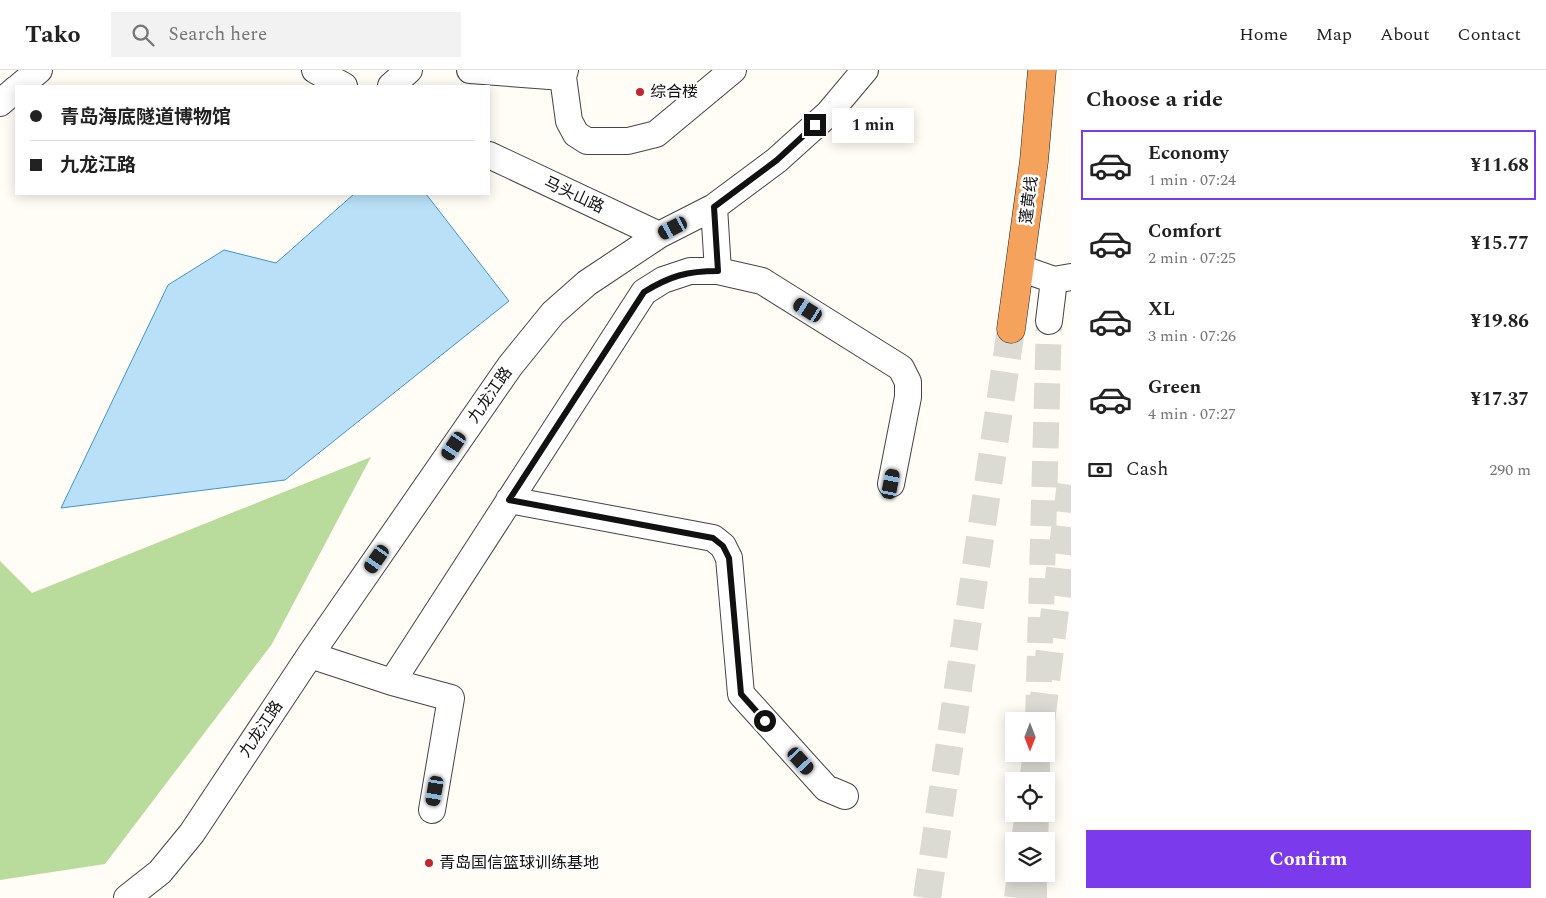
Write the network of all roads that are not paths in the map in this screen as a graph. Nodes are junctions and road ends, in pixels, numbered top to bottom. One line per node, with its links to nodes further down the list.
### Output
1 (39, 70): 9 (street)
2 (315, 70): 10 (street)
3 (409, 70): 11 (street)
4 (470, 70): 8 (street)
5 (733, 70): 8 (street)
6 (865, 70): 15 (street, 九龙江路)
7 (1042, 70): 17 (highway, 蓬黄线)
8 (564, 73)
9 (21, 85)
10 (342, 85)
11 (392, 85)
12 (15, 90): 13 (street)
13 (0, 103)
14 (490, 155): 16 (street, 马头山路)
15 (714, 207): 16 (street, 九龙江路); 18 (street)
16 (659, 235): 24 (street, 九龙江路)
17 (1020, 268): 19 (street); 21 (highway, 蓬黄线)
18 (718, 271): 22 (street); 23 (street)
19 (1063, 278): 20 (street)
20 (1049, 321)
21 (1012, 329)
22 (891, 484)
23 (509, 500): 25 (street); 26 (street)
24 (310, 655): 25 (street); 28 (street, 九龙江路)
25 (392, 682): 27 (street)
26 (845, 796)
27 (432, 810)
28 (127, 898)

